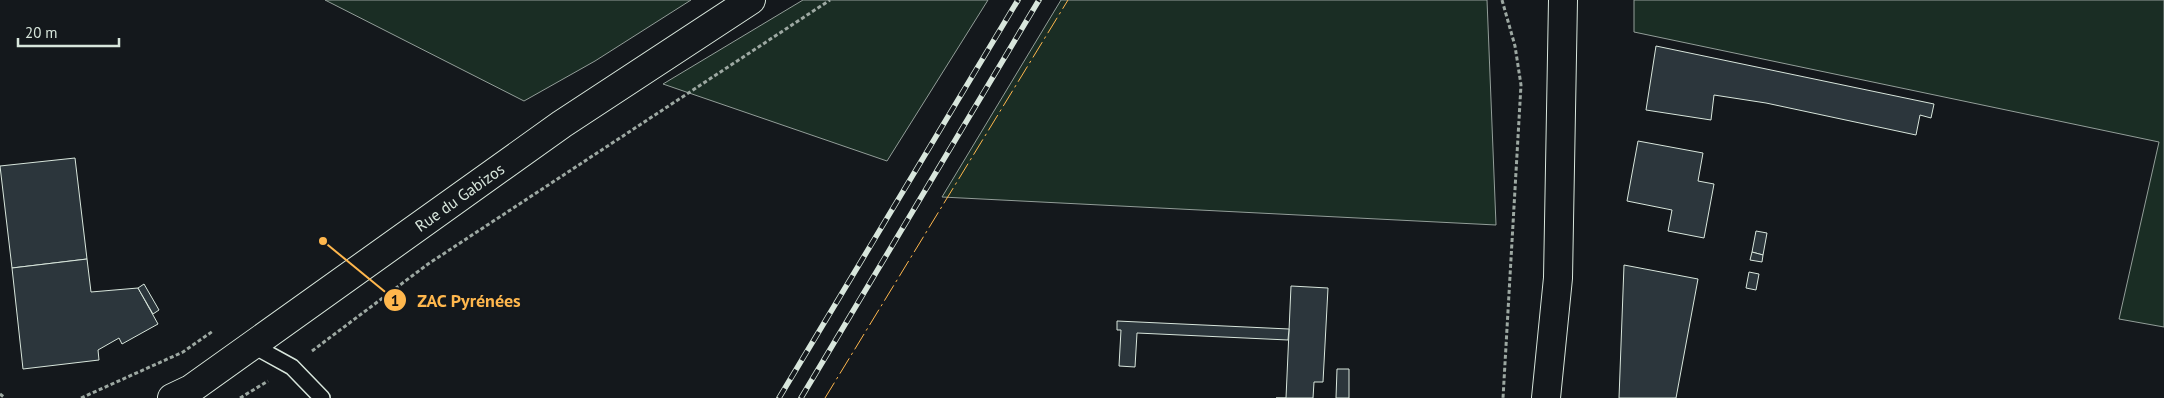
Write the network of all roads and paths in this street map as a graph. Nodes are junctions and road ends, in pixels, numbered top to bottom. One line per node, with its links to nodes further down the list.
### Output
1 (751, 0): 5 (street, Rue du Gabizos)
2 (830, 0): 6 (path)
3 (1502, 0): 12 (path)
4 (1563, 0): 13 (street)
5 (252, 345): 6 (lane); 9 (street, Rue du Gabizos)
6 (292, 367): 10 (path); 11 (lane)
7 (0, 394): 8 (path)
8 (5, 398)
9 (172, 398)
10 (240, 398)
11 (322, 398)
12 (1503, 398)
13 (1546, 398)

